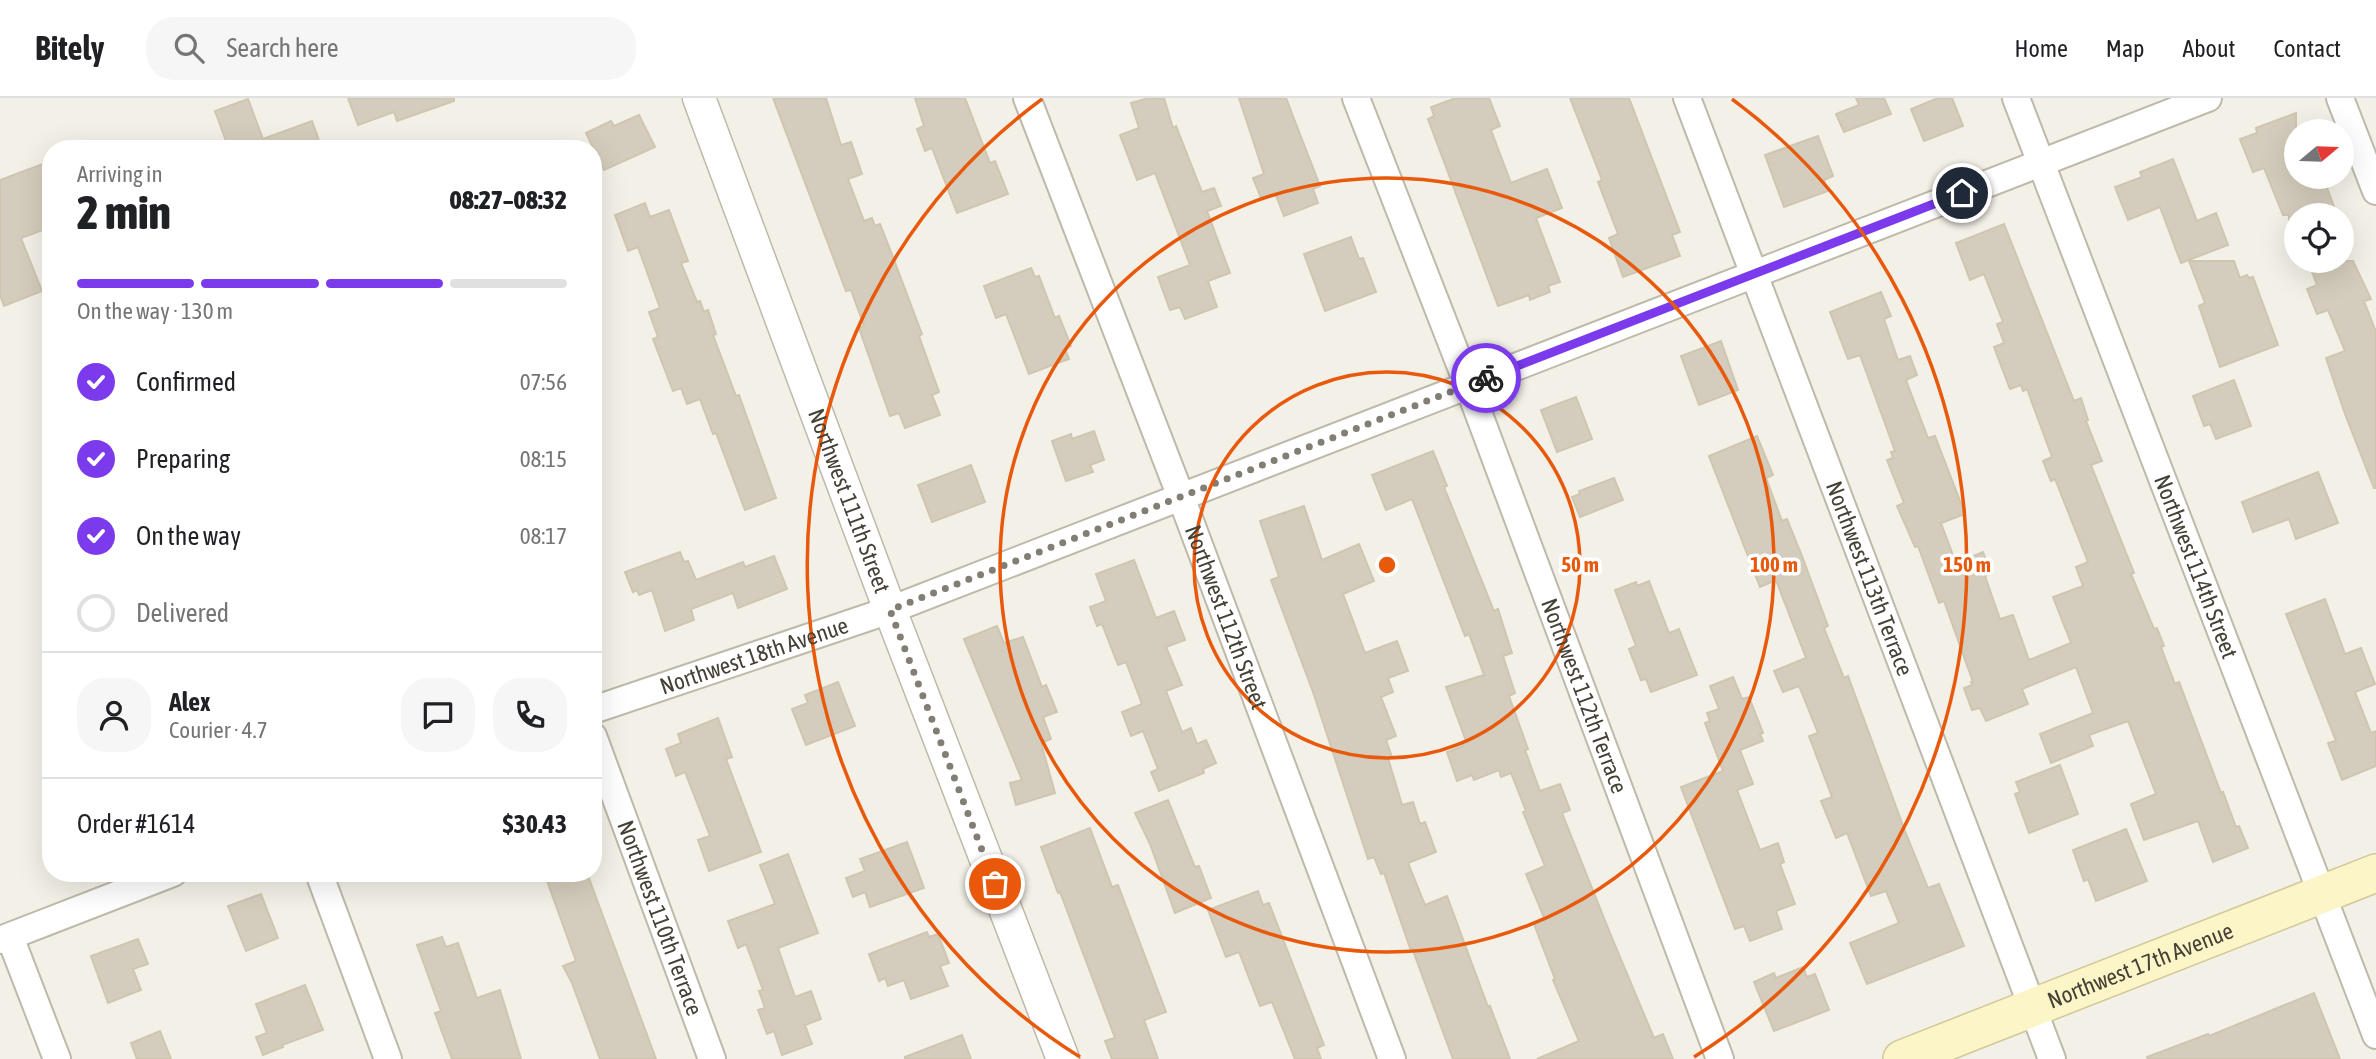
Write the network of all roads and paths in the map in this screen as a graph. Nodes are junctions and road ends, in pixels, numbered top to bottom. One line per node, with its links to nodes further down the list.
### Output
1 (699, 98): 13 (street, Northwest 111th Street)
2 (1027, 98): 12 (street, Northwest 112th Street)
3 (1356, 98): 11 (street, Northwest 112th Terrace)
4 (1687, 98): 10 (street, Northwest 113th Terrace)
5 (2016, 98): 8 (street, Northwest 114th Street)
6 (2208, 98): 8 (street, Northwest 18th Avenue)
7 (2340, 98): 9 (street)
8 (2040, 162): 10 (street, Northwest 18th Avenue); 19 (street, Northwest 114th Street)
9 (2376, 191)
10 (1754, 275): 11 (street, Northwest 18th Avenue); 21 (street, Northwest 113th Terrace)
11 (1468, 385): 12 (street, Northwest 18th Avenue); 28 (street, Northwest 112th Terrace)
12 (1181, 497): 13 (street, Northwest 18th Avenue); 27 (street, Northwest 112th Street)
13 (890, 610): 14 (street, Northwest 18th Avenue); 26 (street, Northwest 111th Street)
14 (602, 707)
15 (602, 760): 25 (street, Northwest 110th Terrace)
16 (2376, 873): 19 (main road, Northwest 17th Avenue)
17 (150, 882): 20 (street)
18 (322, 882): 24 (street)
19 (2321, 894): 21 (main road, Northwest 17th Avenue); 22 (street, Northwest 114th Street)
20 (5, 939): 23 (street)
21 (2032, 1008): 29 (main road, Northwest 17th Avenue); 30 (street, Northwest 113th Terrace)
22 (2376, 1035)
23 (57, 1059)
24 (388, 1059)
25 (712, 1059)
26 (1063, 1059)
27 (1392, 1059)
28 (1720, 1059)
29 (1902, 1059)
30 (2052, 1059)

